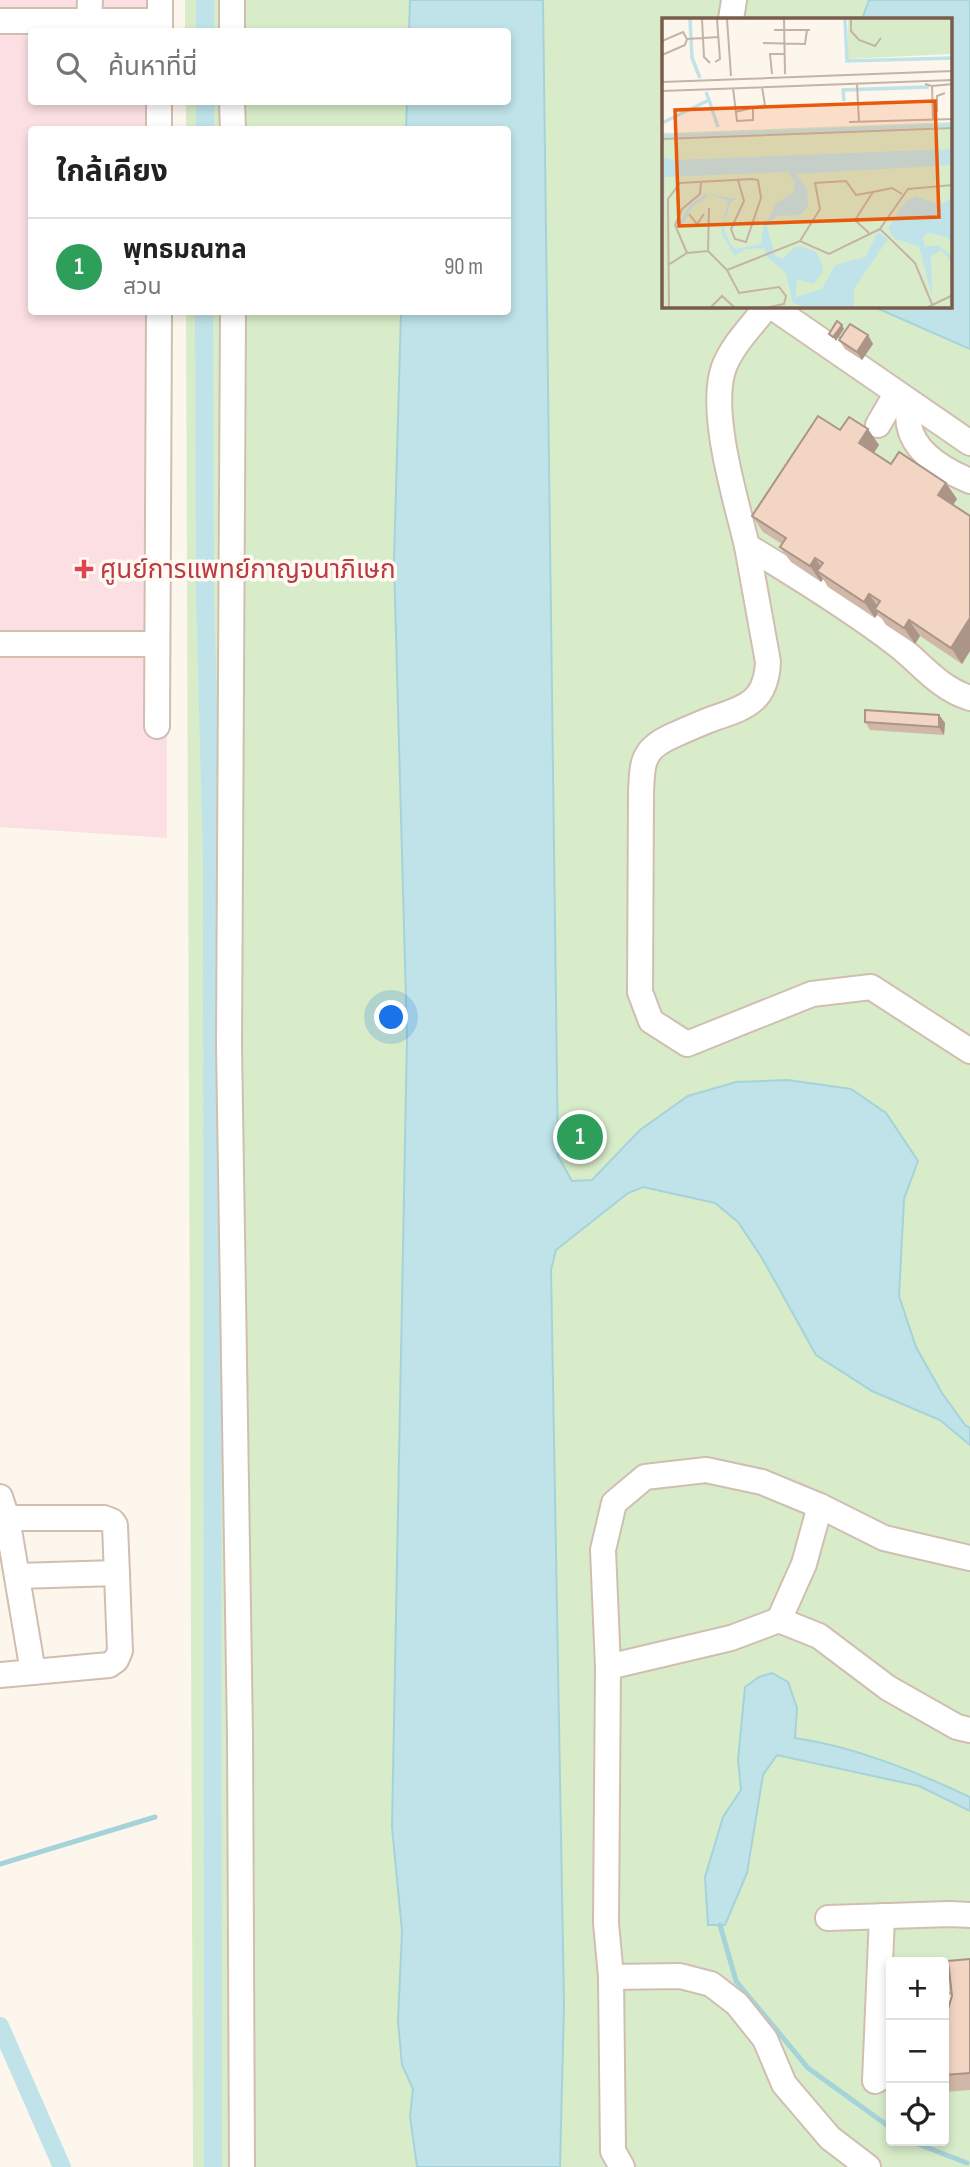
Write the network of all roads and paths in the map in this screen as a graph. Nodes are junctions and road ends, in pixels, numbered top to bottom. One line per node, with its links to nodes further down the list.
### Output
1 (232, 0): 7 (street)
2 (734, 0): 5 (street)
3 (90, 11): 4 (street); 6 (street)
4 (160, 17)
5 (731, 18)
6 (0, 21)
7 (232, 28)
8 (159, 105): 10 (street)
9 (232, 105): 11 (street)
10 (159, 126)
11 (233, 126)
12 (767, 308): 20 (street)
13 (772, 308): 16 (street)
14 (159, 315): 22 (street)
15 (233, 315): 44 (street)
16 (904, 407): 17 (street); 18 (street); 19 (street)
17 (878, 425)
18 (970, 443)
19 (970, 481)
20 (747, 546): 23 (street); 25 (street)
21 (0, 644): 22 (street)
22 (157, 644): 24 (street)
23 (970, 698)
24 (157, 726)
25 (970, 1051)
26 (820, 1506): 28 (street); 31 (street); 32 (street)
27 (4, 1508): 29 (street); 30 (street)
28 (970, 1558)
29 (117, 1573): 30 (street); 33 (street)
30 (17, 1576): 33 (street)
31 (779, 1620): 32 (street); 35 (street)
32 (608, 1667): 40 (street)
33 (33, 1672): 34 (street)
34 (0, 1675)
35 (970, 1730)
36 (970, 1915): 37 (street)
37 (882, 1916): 38 (street); 39 (street)
38 (828, 1918)
39 (886, 1964): 43 (street)
40 (611, 1977): 45 (street); 46 (street)
41 (949, 2010): 42 (street)
42 (949, 2027)
43 (886, 2075)
44 (242, 2167)
45 (622, 2167)
46 (867, 2167)

